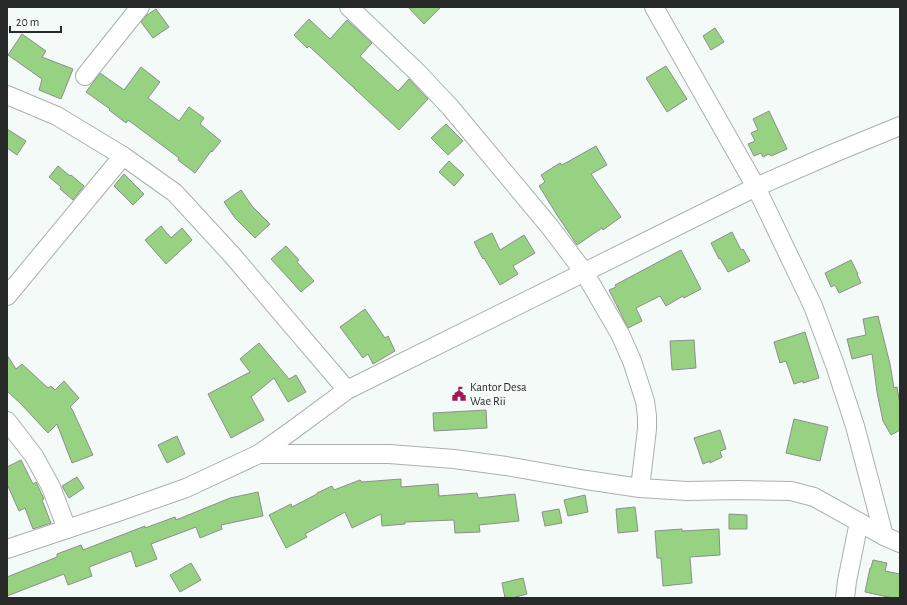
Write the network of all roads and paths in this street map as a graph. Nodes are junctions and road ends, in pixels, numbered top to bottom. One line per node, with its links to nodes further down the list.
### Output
1 (140, 7): 4 (street)
2 (350, 7): 9 (street)
3 (654, 7): 8 (street)
4 (85, 76)
5 (7, 95): 7 (street)
6 (900, 126): 8 (street)
7 (123, 156): 10 (street); 11 (street)
8 (756, 187): 9 (street); 17 (street)
9 (584, 272): 11 (street); 14 (street)
10 (7, 296)
11 (347, 390): 13 (street)
12 (7, 421): 16 (street)
13 (260, 454): 14 (street); 16 (street)
14 (640, 488): 15 (street)
15 (859, 522): 17 (street); 19 (street)
16 (67, 529): 18 (street)
17 (892, 540)
18 (7, 549)
19 (845, 598)

